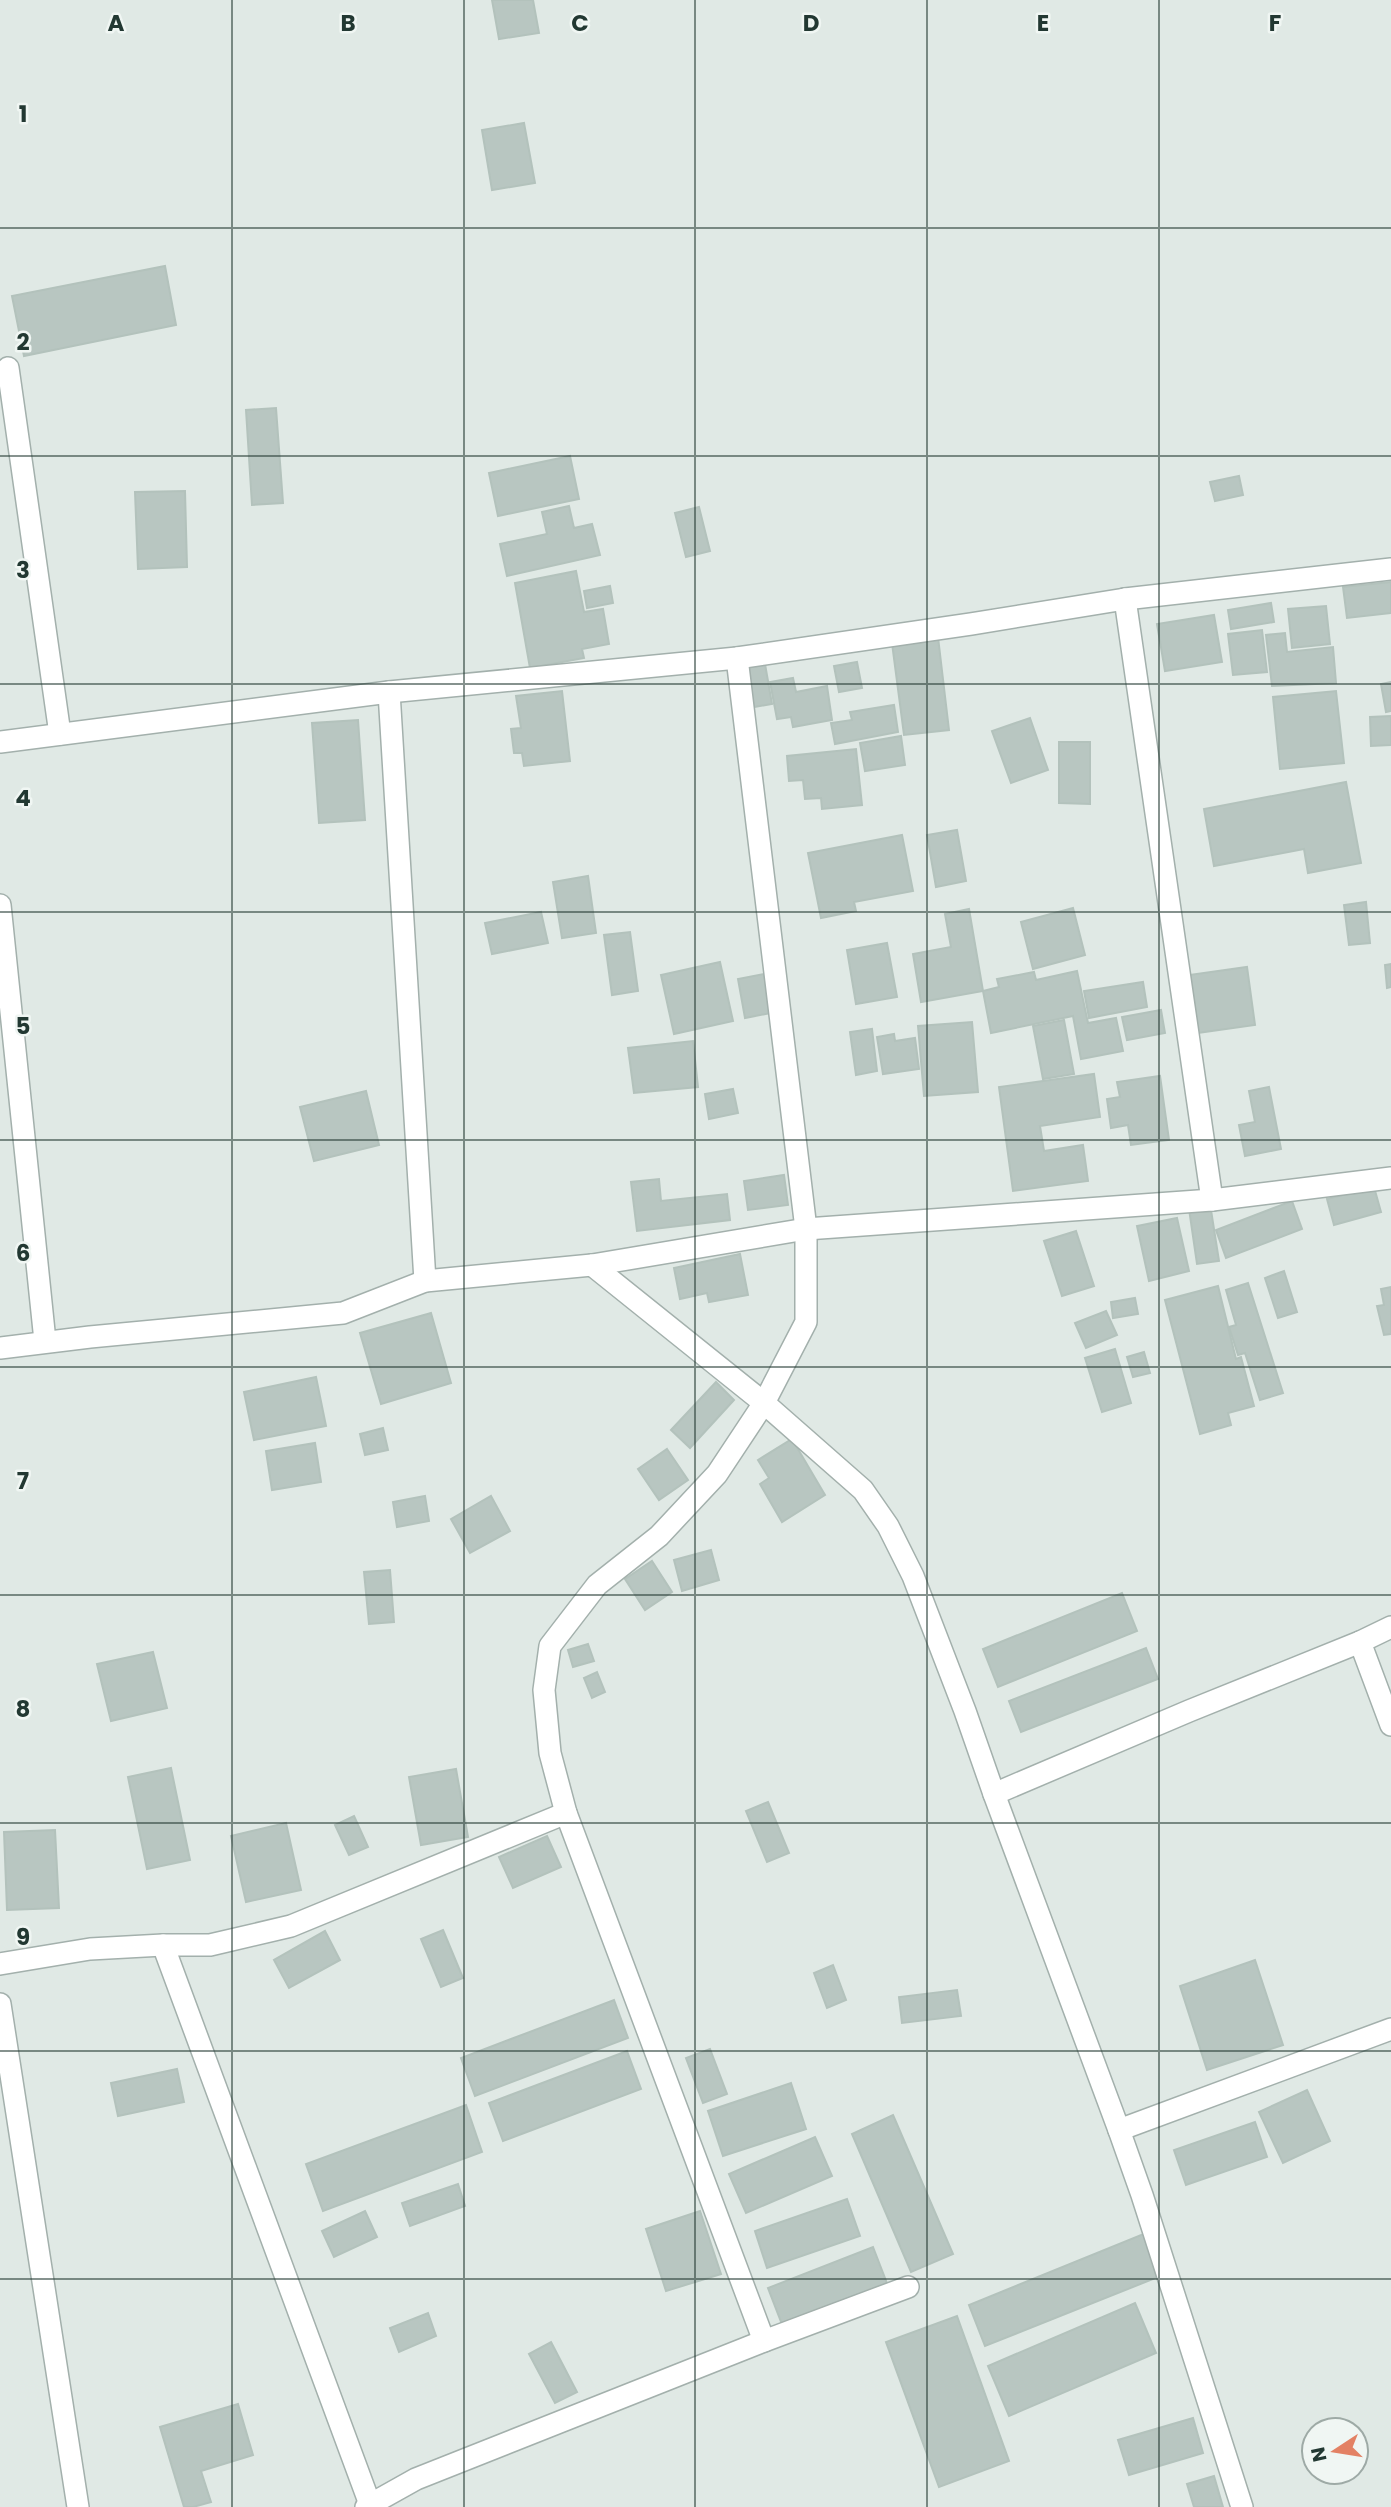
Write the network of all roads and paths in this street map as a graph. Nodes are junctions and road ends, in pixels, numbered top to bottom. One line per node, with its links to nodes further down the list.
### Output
1 (8, 368): 6 (street)
2 (1391, 569): 3 (street)
3 (1125, 599): 4 (street); 10 (street)
4 (737, 658): 5 (street); 11 (street)
5 (389, 692): 6 (street); 13 (street)
6 (60, 734): 7 (street)
7 (0, 743)
8 (0, 905): 14 (street)
9 (1391, 1178): 10 (street)
10 (1212, 1200): 11 (street)
11 (806, 1228): 12 (street); 16 (street)
12 (592, 1265): 13 (street); 16 (street)
13 (425, 1281): 14 (street)
14 (45, 1341): 15 (street)
15 (0, 1348)
16 (764, 1403): 20 (street); 21 (street)
17 (1391, 1627): 18 (street)
18 (1360, 1642): 19 (street); 20 (street)
19 (1391, 1724)
20 (994, 1794): 26 (street)
21 (566, 1813): 22 (street); 28 (street)
22 (163, 1945): 23 (street); 30 (street)
23 (0, 1965)
24 (0, 2004): 29 (street)
25 (1391, 2029): 26 (street)
26 (1119, 2130): 31 (street)
27 (908, 2287): 28 (street)
28 (764, 2341): 30 (street)
29 (78, 2507)
30 (369, 2507)
31 (1241, 2507)

